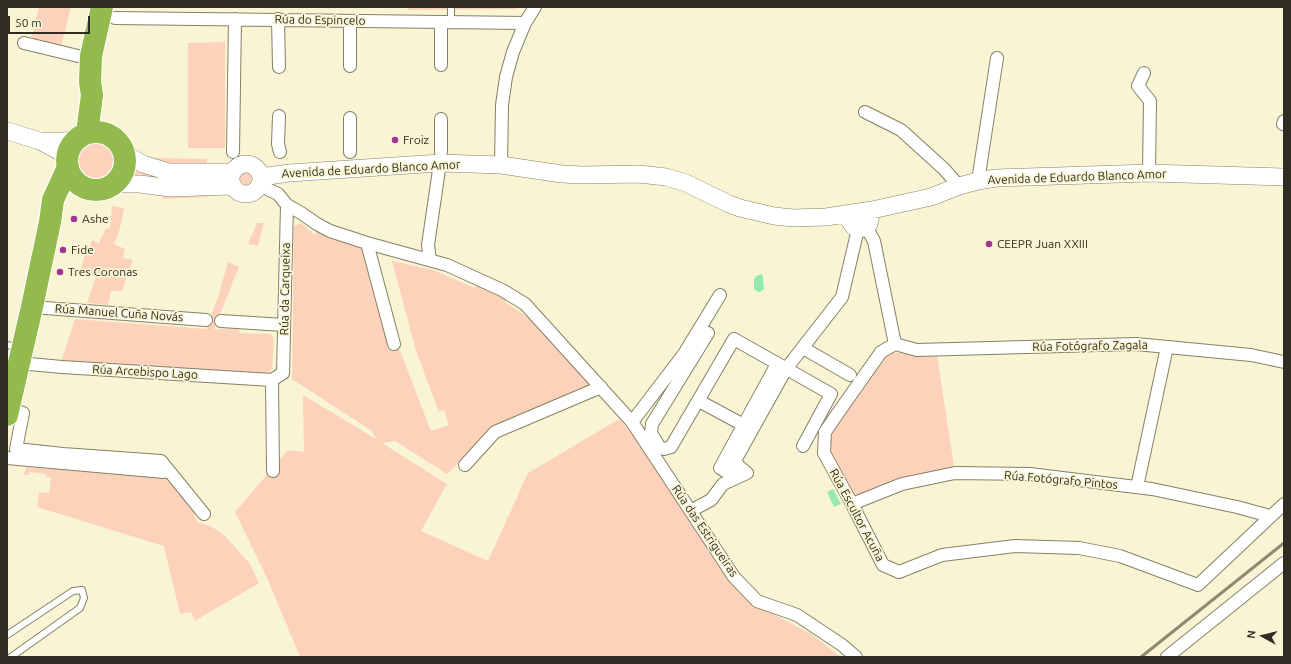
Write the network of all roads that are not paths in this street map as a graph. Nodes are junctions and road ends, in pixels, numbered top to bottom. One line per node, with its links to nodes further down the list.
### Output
1 (451, 7): 7 (lane)
2 (108, 12): 4 (street, Rúa do Espincelo); 15 (highway)
3 (530, 13): 7 (street, Rúa do Espincelo); 28 (street)
4 (235, 19): 5 (street, Rúa do Espincelo); 23 (street)
5 (278, 19): 6 (street, Rúa do Espincelo); 13 (street)
6 (350, 21): 7 (street, Rúa do Espincelo); 12 (street)
7 (446, 22): 11 (street)
8 (24, 43): 9 (street)
9 (78, 56)
10 (997, 58): 32 (street)
11 (441, 65)
12 (350, 66)
13 (279, 67)
14 (1144, 73): 29 (street)
15 (92, 95): 21 (highway); 22 (highway)
16 (865, 112): 35 (street)
17 (279, 116): 24 (street)
18 (350, 118): 25 (street)
19 (441, 119): 27 (street)
20 (7, 131): 22 (street)
21 (113, 136): 22 (highway); 26 (highway)
22 (75, 149): 36 (highway); 40 (highway)
23 (233, 152)
24 (280, 152)
25 (350, 152)
26 (125, 154): 31 (street); 34 (highway)
27 (441, 158): 28 (street, Avenida de Eduardo Blanco Amor); 33 (street, Avenida de Eduardo Blanco Amor); 43 (street)
28 (500, 165): 39 (street, Avenida de Eduardo Blanco Amor)
29 (1149, 173): 30 (street, Avenida de Eduardo Blanco Amor); 32 (street, Avenida de Eduardo Blanco Amor)
30 (1284, 177)
31 (232, 179): 33 (street); 33 (street); 34 (street)
32 (978, 180): 35 (street, Avenida de Eduardo Blanco Amor)
33 (260, 181): 37 (street, Rúa das Estrigueiras)
34 (114, 184): 36 (highway)
35 (959, 186): 38 (street, Avenida de Eduardo Blanco Amor)
36 (83, 187): 40 (highway)
37 (287, 205): 42 (street, Rúa das Estrigueiras); 48 (street, Rúa da Carqueixa)
38 (872, 210): 39 (street, Avenida de Eduardo Blanco Amor); 41 (street)
39 (850, 214): 41 (street)
40 (50, 222): 45 (highway)
41 (858, 229): 51 (street); 53 (street)
42 (367, 243): 43 (street, Rúa das Estrigueiras); 50 (street)
43 (430, 260): 60 (street, Rúa das Estrigueiras)
44 (720, 296): 63 (street)
45 (32, 307): 46 (street, Rúa Manuel Cuña Novás); 54 (highway)
46 (206, 320)
47 (221, 320): 48 (street)
48 (284, 325): 58 (street, Rúa da Carqueixa)
49 (708, 333): 61 (street)
50 (394, 344)
51 (895, 344): 52 (street, Rúa Fotógrafo Zagala); 73 (street, Rúa Escultor Acuña)
52 (1167, 347): 55 (street, Rúa Fotógrafo Zagala); 72 (street)
53 (803, 348): 56 (street); 57 (street)
54 (16, 352): 58 (street, Rúa Arcebispo Lago); 59 (highway)
55 (1284, 362)
56 (782, 366): 61 (street); 64 (street); 65 (street)
57 (850, 375)
58 (272, 380): 70 (street)
59 (10, 384): 62 (highway)
60 (601, 387): 63 (street, Rúa das Estrigueiras); 69 (street)
61 (699, 401): 64 (street)
62 (8, 412): 66 (street)
63 (632, 422): 75 (street, Rúa das Estrigueiras)
64 (748, 427): 75 (street)
65 (803, 446)
66 (63, 454): 68 (street); 76 (street)
67 (7, 458): 68 (street)
68 (82, 464): 71 (street)
69 (465, 465)
70 (273, 471)
71 (164, 472)
72 (1137, 487): 73 (street, Rúa Fotógrafo Pintos); 77 (street, Rúa Fotógrafo Pintos)
73 (852, 504): 77 (street, Rúa Escultor Acuña)
74 (1284, 504): 77 (street, Rúa Escultor Acuña)
75 (690, 510): 81 (street, Rúa das Estrigueiras)
76 (204, 514)
77 (1270, 516)
78 (1284, 563): 82 (street)
79 (7, 635): 80 (lane)
80 (11, 657)
81 (856, 657)
82 (1167, 657)

